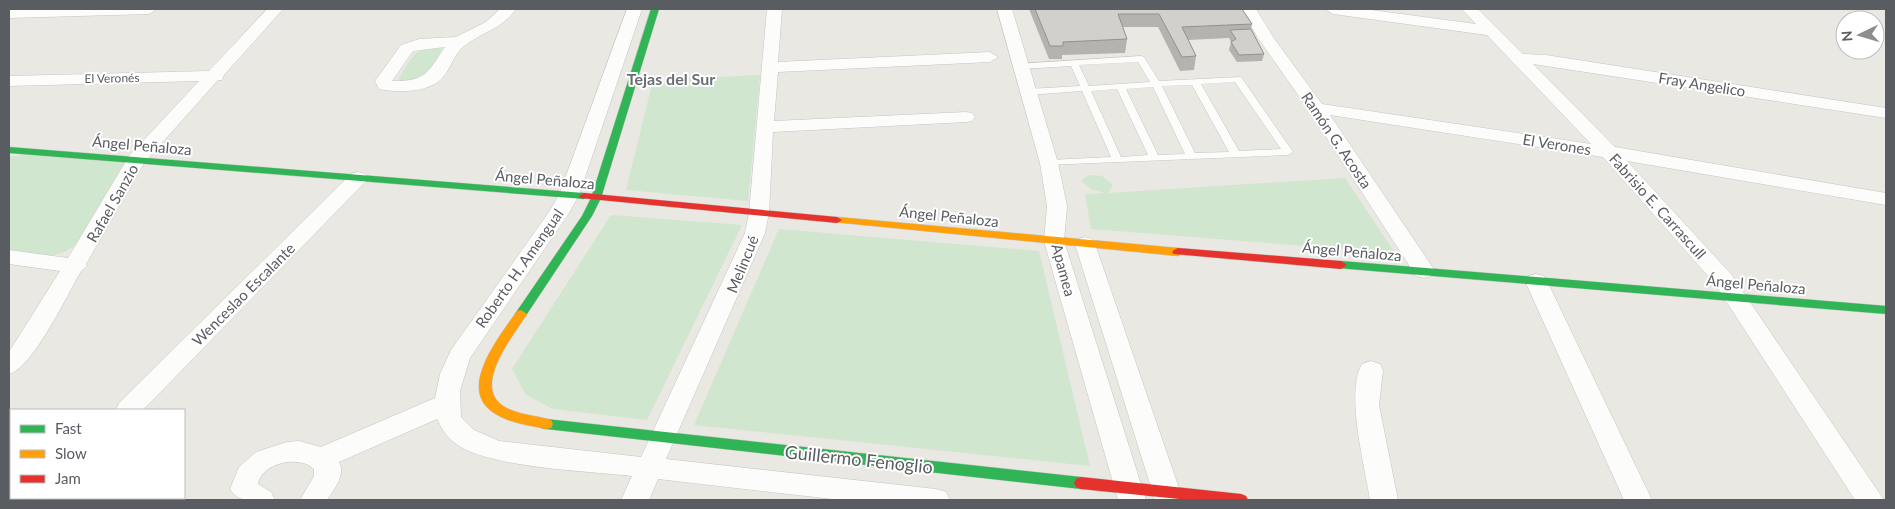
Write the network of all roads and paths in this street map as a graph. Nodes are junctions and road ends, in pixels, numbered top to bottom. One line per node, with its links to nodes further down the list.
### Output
1 (149, 9): 11 (street)
2 (275, 9): 19 (street, Rafael Sanzio)
3 (508, 9): 13 (street)
4 (634, 9): 39 (street, Roberto H. Amengual)
5 (655, 9): 40 (street, Roberto H. Amengual)
6 (775, 9): 18 (street, Melincué)
7 (1004, 9): 17 (street, Apamea)
8 (1250, 9): 26 (street, Ramón G. Acosta)
9 (1333, 9): 12 (street)
10 (1470, 9): 12 (street, Fabrisio E. Carrascull)
11 (9, 13)
12 (1491, 31): 15 (street, Fabrisio E. Carrascull)
13 (459, 42)
14 (990, 57): 18 (street)
15 (1518, 59): 27 (street, Fray Angelico); 31 (street, Fabrisio E. Carrascull)
16 (1074, 63): 17 (lane); 22 (lane); 24 (lane)
17 (1021, 66): 25 (street, Apamea)
18 (770, 67): 29 (street, Melincué)
19 (216, 76): 20 (street, El Veronés); 35 (street, Rafael Sanzio)
20 (9, 81)
21 (1196, 82): 22 (lane); 32 (lane); 32 (lane)
22 (1156, 84): 23 (lane); 33 (lane)
23 (1120, 86): 24 (lane); 34 (lane)
24 (1084, 88): 25 (lane); 36 (lane)
25 (1028, 92): 37 (street, Apamea)
26 (1316, 108): 31 (street, El Verones); 47 (street, Ramón G. Acosta)
27 (1886, 112)
28 (966, 117): 29 (street)
29 (764, 126): 42 (street, Melincué)
30 (9, 150): 35 (street, Ángel Peñaloza)
31 (1609, 152): 41 (street, El Verones); 49 (street, Fabrisio E. Carrascull)
32 (1236, 155): 33 (lane)
33 (1192, 157): 34 (lane)
34 (1154, 158): 36 (lane)
35 (136, 160): 38 (street, Ángel Peñaloza); 46 (street, Rafael Sanzio)
36 (1117, 160): 37 (lane)
37 (1049, 163): 43 (street, Apamea)
38 (358, 178): 39 (street, Ángel Peñaloza); 55 (street, Wenceslao Escalante)
39 (569, 196): 40 (street, Ángel Peñaloza); 54 (street, Roberto H. Amengual)
40 (596, 198): 42 (street, Ángel Peñaloza); 53 (street, Roberto H. Amengual)
41 (1886, 199)
42 (759, 213): 43 (street, Ángel Peñaloza); 56 (street, Melincué)
43 (1054, 242): 44 (street, Ángel Peñaloza); 59 (street, Apamea)
44 (1085, 244): 47 (street, Ángel Peñaloza); 60 (street, Apamea)
45 (9, 257): 46 (street)
46 (76, 266): 51 (street, Rafael Sanzio)
47 (1424, 271): 48 (street, Ángel Peñaloza)
48 (1536, 281): 49 (street, Ángel Peñaloza); 67 (street)
49 (1736, 297): 50 (street, Ángel Peñaloza); 68 (street, Fabrisio E. Carrascull)
50 (1886, 310)
51 (9, 366)
52 (1371, 370): 66 (street)
53 (486, 395): 56 (street, Guillermo Fenoglio)
54 (446, 408): 57 (street); 58 (street, Guillermo Fenoglio)
55 (129, 409)
56 (664, 437): 58 (street, Melincué); 59 (street, Guillermo Fenoglio)
57 (322, 458): 61 (street); 62 (street)
58 (650, 468): 63 (street, Melincué); 64 (street, Guillermo Fenoglio)
59 (1130, 494): 60 (street, Guillermo Fenoglio)
60 (1167, 496): 65 (street, Guillermo Fenoglio)
61 (261, 500)
62 (311, 500)
63 (635, 500)
64 (936, 500)
65 (1241, 500)
66 (1384, 500)
67 (1638, 500)
68 (1870, 500)

